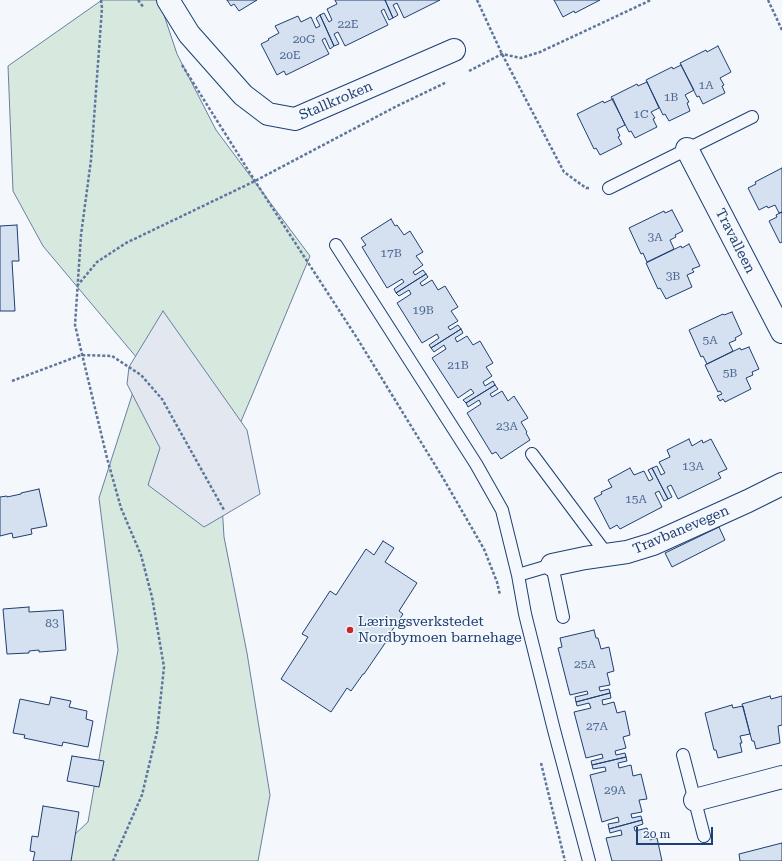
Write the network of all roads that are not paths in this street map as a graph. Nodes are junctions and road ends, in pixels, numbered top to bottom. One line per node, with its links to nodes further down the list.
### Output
1 (168, 0): 2 (street, Stallkroken)
2 (454, 50)
3 (752, 117): 4 (lane)
4 (687, 149): 5 (lane); 7 (street, Travalleen)
5 (609, 188)
6 (336, 245): 12 (lane)
7 (782, 332)
8 (532, 454): 10 (lane)
9 (782, 484): 10 (street, Travbanevegen)
10 (608, 556): 11 (street, Travbanevegen)
11 (552, 565): 12 (lane); 13 (lane)
12 (518, 575): 18 (lane)
13 (563, 617)
14 (683, 755): 16 (lane)
15 (782, 777): 16 (street)
16 (695, 800): 17 (lane)
17 (704, 836)
18 (589, 861)

